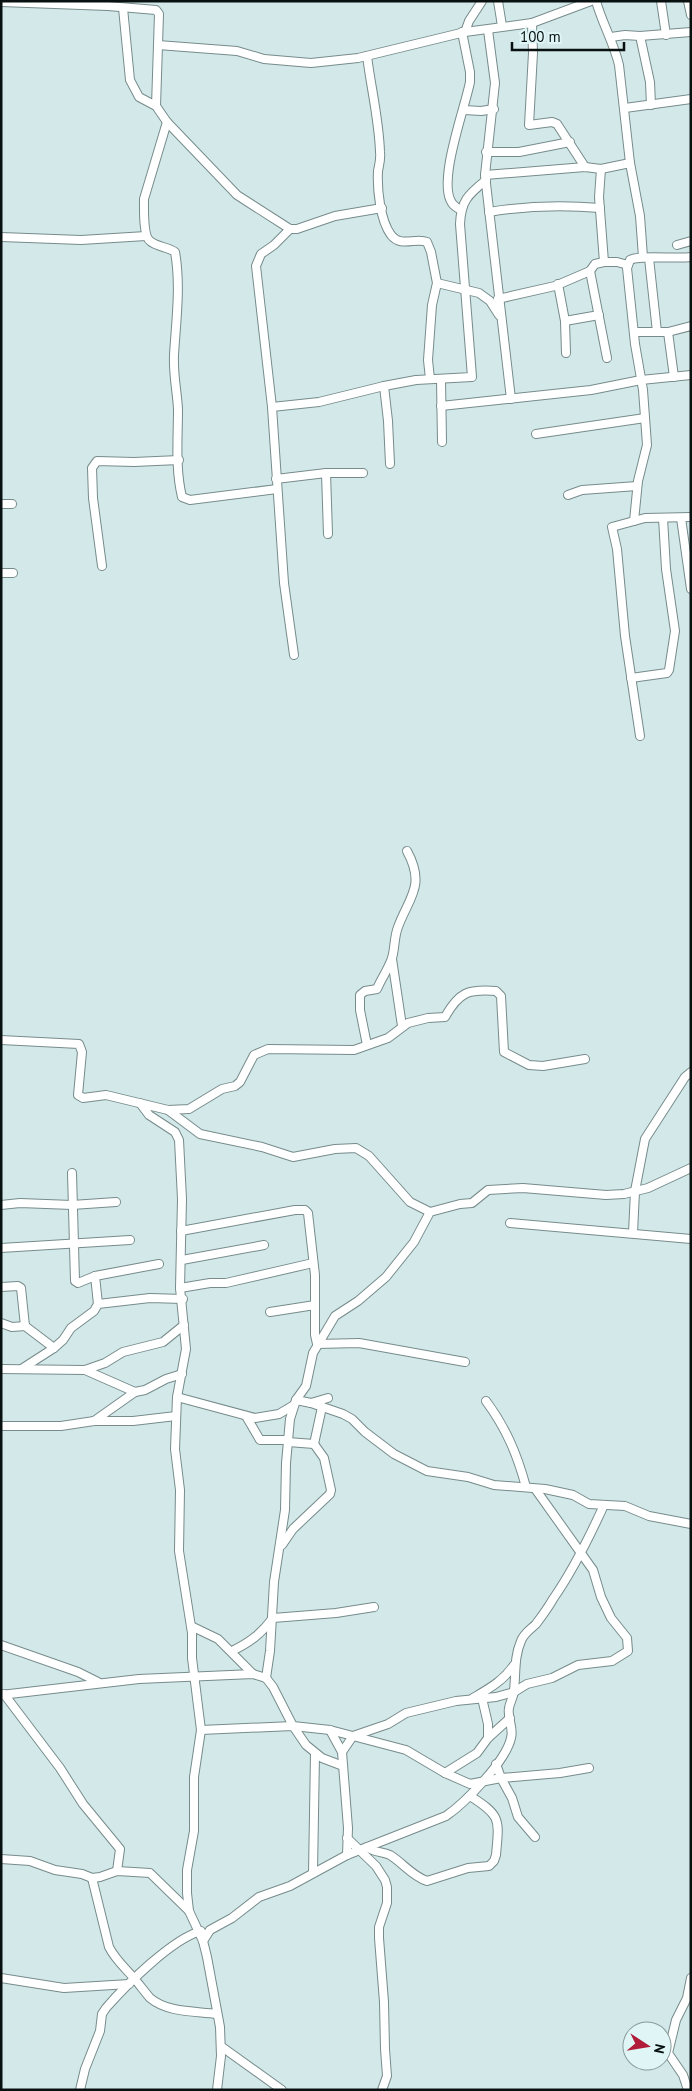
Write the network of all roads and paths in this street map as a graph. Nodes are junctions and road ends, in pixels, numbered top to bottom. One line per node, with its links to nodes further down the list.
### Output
1 (482, 1): 14 (street)
2 (498, 1): 12 (street)
3 (591, 1): 11 (street)
4 (596, 1): 18 (street)
5 (661, 1): 16 (street)
6 (688, 1): 10 (street)
7 (1, 2): 8 (street)
8 (108, 4): 9 (street)
9 (123, 8): 19 (street); 23 (street)
10 (691, 15)
11 (532, 22): 12 (street); 28 (street)
12 (502, 26): 13 (street)
13 (488, 30): 14 (street); 25 (street)
14 (464, 32): 20 (street); 26 (street)
15 (691, 32): 16 (street)
16 (666, 35): 17 (street)
17 (640, 36): 18 (street); 22 (street)
18 (610, 37): 24 (street)
19 (158, 45): 20 (street); 23 (street)
20 (367, 56): 34 (street)
21 (691, 99): 22 (street)
22 (651, 105): 24 (street)
23 (156, 106): 27 (street)
24 (625, 108): 30 (street)
25 (494, 109): 26 (street); 29 (street)
26 (464, 110): 36 (street)
27 (167, 122): 38 (street); 39 (street)
28 (570, 142): 29 (street); 31 (street)
29 (486, 152): 33 (street)
30 (630, 163): 32 (street); 44 (street)
31 (586, 167): 32 (street); 33 (street)
32 (602, 169): 35 (street)
33 (486, 177): 36 (street); 37 (street)
34 (382, 208): 38 (street); 48 (street)
35 (600, 208): 37 (street); 45 (street)
36 (461, 210): 50 (street)
37 (489, 212): 51 (street)
38 (290, 229): 69 (street)
39 (146, 236): 40 (street); 73 (street)
40 (1, 237)
41 (689, 241): 42 (street); 43 (street)
42 (678, 245)
43 (691, 256): 44 (street)
44 (646, 258): 46 (street); 57 (street)
45 (604, 262): 46 (street); 47 (street)
46 (628, 265): 56 (street)
47 (590, 271): 49 (street); 52 (street)
48 (437, 283): 50 (street); 63 (street)
49 (558, 284): 51 (street); 54 (street)
50 (466, 290): 53 (street); 64 (street)
51 (498, 299): 53 (street)
52 (599, 315): 54 (street); 60 (street)
53 (500, 317): 67 (street)
54 (565, 321): 59 (street)
55 (691, 326): 58 (street)
56 (634, 332): 57 (street); 65 (street)
57 (657, 332): 58 (street)
58 (668, 332): 62 (street)
59 (566, 354)
60 (607, 358)
61 (691, 375): 62 (street)
62 (674, 377): 65 (street)
63 (430, 379): 64 (street); 66 (street)
64 (441, 380): 68 (street)
65 (641, 380): 67 (street); 70 (street)
66 (384, 386): 69 (street); 74 (street)
67 (511, 399): 68 (street)
68 (441, 406): 72 (street)
69 (272, 407): 77 (street)
70 (645, 418): 71 (street); 78 (street)
71 (536, 434)
72 (442, 442)
73 (178, 460): 79 (street); 88 (street)
74 (390, 464)
75 (326, 473): 76 (street); 77 (street); 87 (street)
76 (363, 473)
77 (276, 479): 79 (street)
78 (638, 486): 80 (street); 86 (street)
79 (276, 490): 92 (street)
80 (568, 495)
81 (1, 504): 82 (street)
82 (12, 504)
83 (691, 517): 85 (street)
84 (663, 518): 85 (street); 86 (street); 93 (street)
85 (681, 518): 91 (street)
86 (634, 521): 93 (street)
87 (328, 534)
88 (102, 566)
89 (13, 573): 90 (street)
90 (1, 574)
91 (691, 589)
92 (294, 655)
93 (631, 678): 94 (street)
94 (640, 736)
95 (407, 851): 96 (street)
96 (392, 957): 97 (street); 99 (street)
97 (402, 1026): 99 (street); 100 (street)
98 (1, 1040): 102 (street)
99 (367, 1045): 103 (street)
100 (586, 1059)
101 (691, 1072): 106 (street)
102 (140, 1103): 103 (street); 112 (street)
103 (168, 1110): 110 (street)
104 (691, 1168): 106 (street)
105 (72, 1173): 109 (street)
106 (635, 1192): 110 (street); 113 (street)
107 (116, 1202): 109 (street)
108 (1, 1205): 109 (street)
109 (72, 1205): 116 (street)
110 (430, 1212): 132 (street)
111 (510, 1223): 113 (street)
112 (181, 1232): 119 (street); 120 (street)
113 (633, 1233): 114 (street)
114 (691, 1239)
115 (130, 1240): 116 (street)
116 (73, 1243): 118 (street); 122 (street)
117 (264, 1245): 119 (street)
118 (1, 1248)
119 (182, 1260): 124 (street)
120 (313, 1263): 124 (street); 127 (street)
121 (159, 1264): 122 (street)
122 (95, 1276): 126 (street)
123 (1, 1287): 131 (street)
124 (180, 1288): 125 (street)
125 (183, 1299): 126 (street); 130 (street)
126 (98, 1304): 133 (street)
127 (315, 1305): 128 (street); 132 (street)
128 (270, 1312)
129 (1, 1323): 131 (street)
130 (184, 1325): 137 (street); 138 (street)
131 (25, 1326): 133 (street)
132 (317, 1344): 134 (street); 142 (street)
133 (54, 1348): 135 (street)
134 (465, 1362)
135 (23, 1368): 136 (street); 137 (street)
136 (1, 1369)
137 (85, 1370): 139 (street)
138 (182, 1374): 139 (street); 140 (street)
139 (135, 1392): 150 (street)
140 (177, 1398): 146 (street); 147 (street)
141 (486, 1401): 155 (street)
142 (295, 1402): 143 (street); 145 (street); 149 (street)
143 (310, 1403): 144 (street); 144 (street)
144 (321, 1407): 154 (street); 155 (street)
145 (286, 1411): 148 (street); 149 (street)
146 (176, 1416): 150 (street); 163 (street)
147 (246, 1416): 148 (street); 152 (street)
148 (259, 1418): 152 (street)
149 (290, 1419): 153 (street)
150 (94, 1421): 151 (street)
151 (1, 1426)
152 (251, 1426): 153 (street)
153 (288, 1441): 154 (street); 159 (street)
154 (314, 1444): 159 (street)
155 (526, 1487): 156 (street)
156 (536, 1490): 157 (street); 160 (street)
157 (604, 1505): 158 (street); 160 (street)
158 (691, 1524)
159 (280, 1547): 162 (street)
160 (582, 1554): 166 (street); 171 (street)
161 (374, 1607): 162 (street)
162 (273, 1618): 165 (street); 169 (street)
163 (191, 1626): 165 (street); 168 (street)
164 (1, 1645): 170 (street)
165 (232, 1651): 167 (street)
166 (515, 1663): 171 (street); 175 (street)
167 (253, 1674): 168 (street); 169 (street)
168 (194, 1675): 170 (street); 179 (street)
169 (266, 1678): 178 (street)
170 (98, 1682): 172 (street)
171 (514, 1692): 173 (street); 176 (street)
172 (3, 1695): 197 (street)
173 (496, 1697): 174 (street); 176 (street)
174 (482, 1698): 175 (street); 182 (street)
175 (472, 1699): 181 (street)
176 (508, 1709): 177 (street)
177 (510, 1718): 182 (street); 185 (street)
178 (293, 1726): 179 (street); 180 (street); 184 (street)
179 (201, 1730): 200 (street)
180 (330, 1730): 181 (street); 183 (street)
181 (353, 1736): 183 (street); 188 (street)
182 (488, 1738): 188 (street)
183 (342, 1752): 186 (street)
184 (315, 1754): 186 (street); 198 (street)
185 (496, 1764): 189 (street); 190 (street)
186 (343, 1766): 193 (street)
187 (589, 1768): 189 (street)
188 (445, 1773): 191 (street)
189 (501, 1778): 190 (street); 192 (street)
190 (482, 1782): 191 (street)
191 (472, 1790): 194 (street); 194 (street)
192 (535, 1837)
193 (347, 1838): 194 (street); 195 (street)
194 (364, 1849): 195 (street); 212 (street)
195 (347, 1855): 198 (street)
196 (1, 1859): 199 (street)
197 (117, 1871): 199 (street); 200 (street)
198 (313, 1873): 201 (street)
199 (92, 1878): 206 (street)
200 (189, 1911): 202 (street)
201 (210, 1930): 202 (street); 203 (street)
202 (198, 1932): 203 (street); 206 (street)
203 (203, 1941): 207 (street)
204 (1, 1978): 206 (street)
205 (691, 1978): 213 (street)
206 (132, 1982): 207 (street); 209 (street)
207 (217, 2014): 208 (street)
208 (222, 2047): 210 (street); 211 (street)
209 (80, 2090)
210 (217, 2090)
211 (282, 2090)
212 (382, 2090)
213 (688, 2090)

